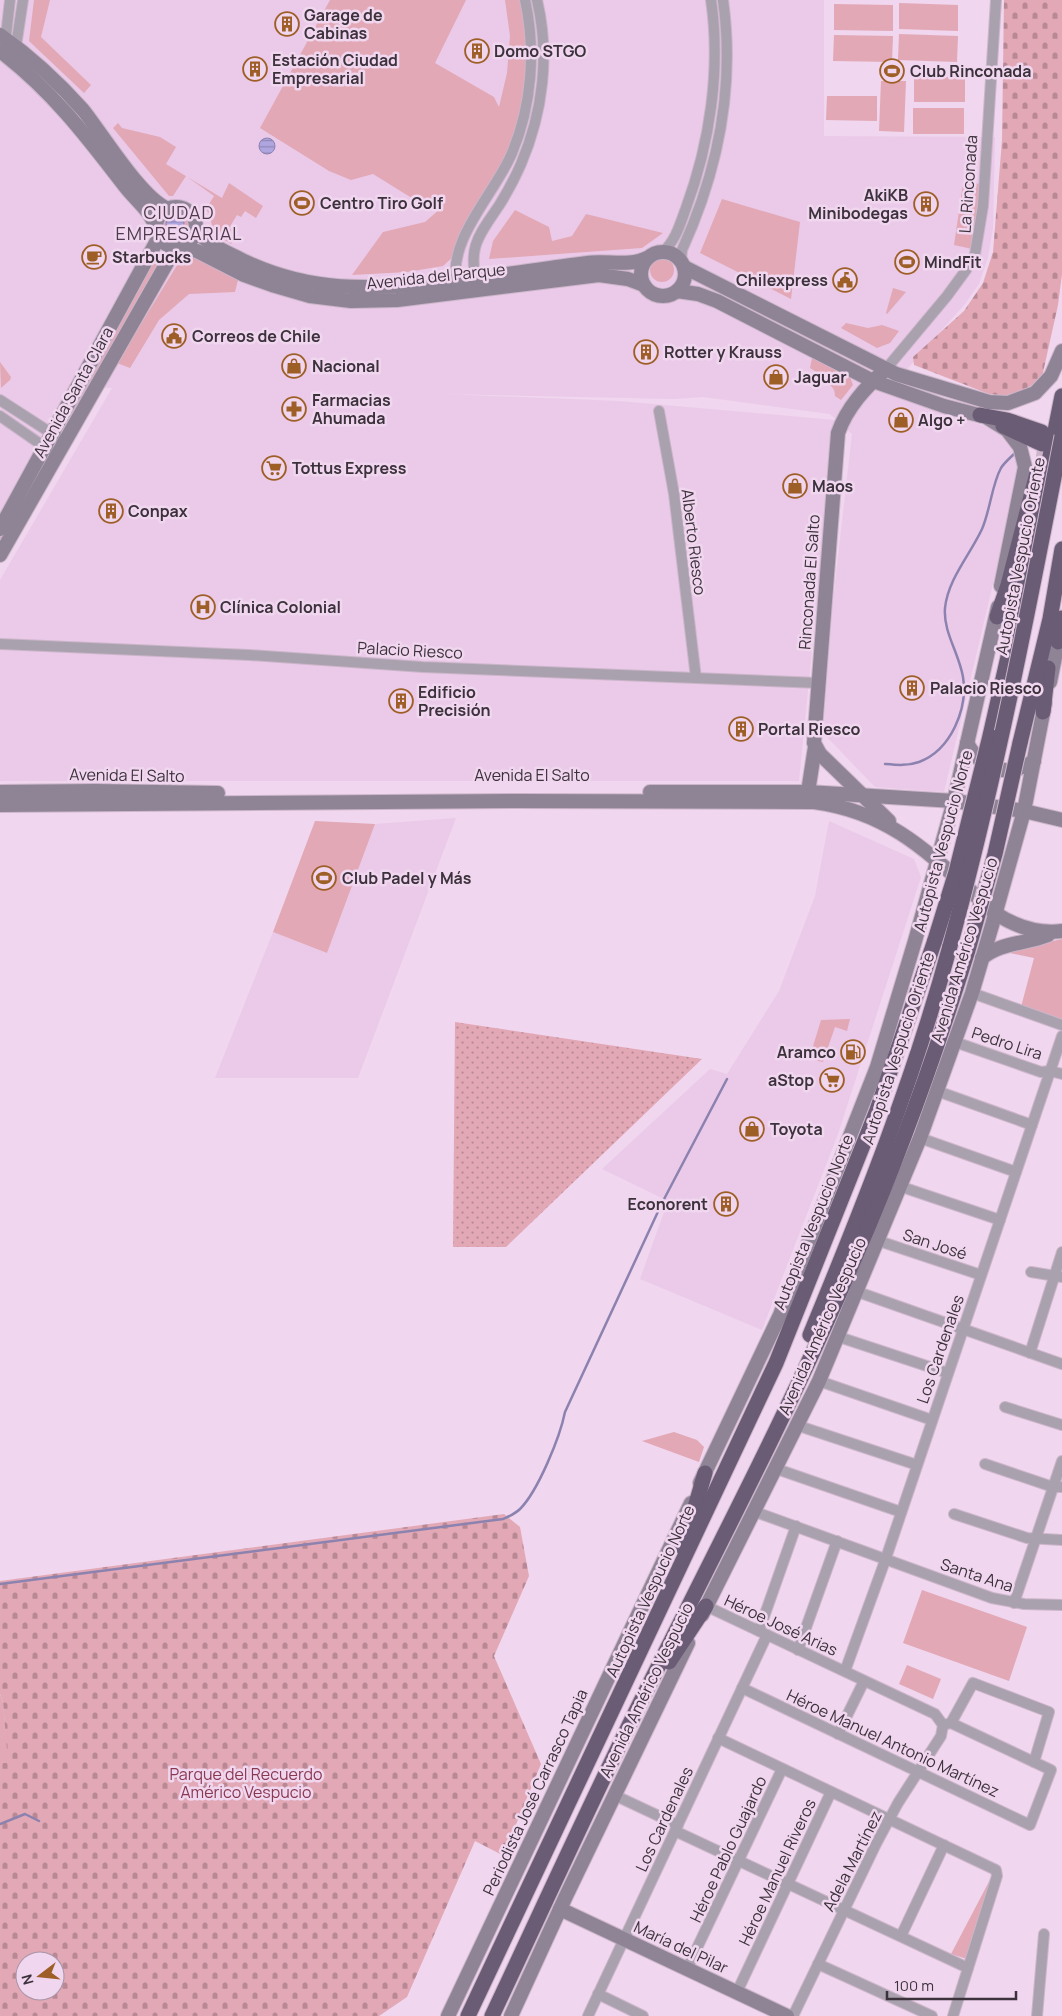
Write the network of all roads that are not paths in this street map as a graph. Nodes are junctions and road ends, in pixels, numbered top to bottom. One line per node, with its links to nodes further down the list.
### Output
1 (10, 0): 8 (street)
2 (23, 0): 8 (street)
3 (526, 0): 9 (street)
4 (538, 0): 10 (street)
5 (711, 0): 17 (street)
6 (723, 0): 19 (street)
7 (996, 0): 25 (street, La Rinconada)
8 (7, 48): 13 (main road); 15 (main road)
9 (526, 107): 10 (street); 11 (street)
10 (538, 111): 12 (street)
11 (520, 131): 12 (street); 22 (street)
12 (532, 136): 20 (street)
13 (168, 209): 14 (main road); 15 (main road)
14 (196, 230): 16 (main road); 22 (main road, Avenida del Parque)
15 (158, 234): 16 (main road); 34 (main road, Avenida Santa Clara)
16 (178, 247): 22 (main road, Avenida del Parque); 36 (main road, Avenida Santa Clara)
17 (663, 252): 18 (main road); 19 (main road)
18 (647, 258): 20 (main road, Avenida del Parque); 21 (main road)
19 (683, 264): 23 (main road); 25 (main road)
20 (477, 284): 21 (main road, Avenida del Parque); 22 (main road, Avenida del Parque)
21 (644, 285): 23 (main road)
22 (457, 287)
23 (676, 292): 26 (main road)
24 (1062, 350): 29 (main road)
25 (886, 369): 26 (main road, Rinconada El Salto); 29 (main road)
26 (873, 380): 29 (main road); 50 (main road, Rinconada El Salto)
27 (1062, 396): 31 (highway, Autopista Vespucio Norte)
28 (0, 400): 34 (street)
29 (982, 408): 33 (main road); 37 (highway)
30 (659, 411): 49 (street, Alberto Riesco)
31 (1059, 411): 44 (highway); 113 (highway, Autopista Vespucio Norte, bridge)
32 (0, 416): 38 (street)
33 (1003, 426): 37 (highway); 40 (main road)
34 (52, 435): 36 (street); 38 (main road, Avenida Santa Clara)
35 (1062, 436): 96 (highway, Autopista Vespucio Oriente, bridge)
36 (65, 442): 39 (main road, Avenida Santa Clara)
37 (1040, 444): 40 (main road)
38 (45, 447): 39 (street); 41 (main road, Avenida Santa Clara)
39 (57, 456): 43 (main road, Avenida Santa Clara)
40 (1025, 467): 44 (main road)
41 (0, 529)
42 (1062, 549): 51 (highway); 96 (highway, bridge)
43 (0, 555)
44 (997, 617): 52 (main road)
45 (1062, 618): 46 (highway)
46 (1061, 622): 47 (highway)
47 (1060, 638): 51 (main road, Avenida Américo Vespucio)
48 (0, 644): 49 (street, Palacio Riesco)
49 (696, 678): 50 (street, Palacio Riesco)
50 (819, 683): 53 (main road, Rinconada El Salto)
51 (1043, 712): 54 (main road, Avenida Américo Vespucio)
52 (967, 743): 54 (main road); 58 (main road)
53 (815, 747): 56 (main road, Rinconada El Salto); 57 (main road)
54 (1034, 761): 60 (main road, Avenida Américo Vespucio)
55 (0, 792): 56 (main road, Avenida El Salto)
56 (808, 792): 57 (main road, Avenida El Salto)
57 (863, 796): 58 (main road, Avenida El Salto); 62 (main road)
58 (954, 801): 60 (main road, Avenida El Salto); 63 (main road, Periodista José Carrasco Tapia)
59 (0, 805): 62 (main road, Avenida El Salto)
60 (1024, 811): 61 (main road, Avenida El Salto); 64 (main road, Avenida Américo Vespucio)
61 (1060, 817)
62 (902, 832): 63 (main road, Avenida El Salto)
63 (937, 862): 65 (main road, Avenida El Salto); 68 (main road, Periodista José Carrasco Tapia)
64 (1001, 890): 65 (main road); 66 (main road, Avenida Américo Vespucio)
65 (972, 893): 66 (main road, Avenida El Salto)
66 (995, 913): 67 (main road, Avenida El Salto); 69 (main road, Avenida Américo Vespucio)
67 (1059, 932): 69 (main road)
68 (916, 941): 69 (main road); 103 (main road, Periodista José Carrasco Tapia)
69 (982, 958): 70 (main road, Avenida Américo Vespucio)
70 (972, 993): 71 (street); 73 (main road, Avenida Américo Vespucio)
71 (1062, 1025)
72 (1062, 1036): 74 (street, Los Cardenales)
73 (955, 1042): 74 (street, Pedro Lira); 76 (main road, Avenida Américo Vespucio)
74 (1050, 1071): 75 (street, Pedro Lira); 77 (street, Los Cardenales)
75 (1062, 1074)
76 (937, 1091): 77 (street); 78 (main road, Avenida Américo Vespucio)
77 (1032, 1125): 79 (street, Los Cardenales)
78 (920, 1138): 79 (street); 80 (main road, Avenida Américo Vespucio)
79 (1016, 1172): 81 (street, Los Cardenales)
80 (902, 1187): 81 (street); 82 (main road, Avenida Américo Vespucio)
81 (1000, 1220): 85 (street, Los Cardenales)
82 (879, 1241): 85 (street, San José); 87 (main road, Avenida Américo Vespucio)
83 (1062, 1252): 86 (street)
84 (1031, 1272): 86 (street)
85 (981, 1275): 88 (street, Los Cardenales)
86 (1058, 1276): 90 (street)
87 (858, 1292): 88 (street); 89 (main road, Avenida Américo Vespucio)
88 (963, 1330): 90 (street); 92 (street, Los Cardenales)
89 (839, 1336): 92 (street); 93 (main road, Avenida Américo Vespucio)
90 (1030, 1353): 91 (street)
91 (1062, 1364)
92 (948, 1373): 95 (street, Los Cardenales)
93 (820, 1381): 95 (street); 97 (main road, Avenida Américo Vespucio)
94 (1005, 1407): 98 (street)
95 (932, 1420): 101 (street, Los Cardenales)
96 (777, 1425): 122 (highway)
97 (796, 1425): 101 (street); 102 (main road, Avenida Américo Vespucio)
98 (1062, 1425)
99 (1062, 1461): 104 (street)
100 (985, 1464): 104 (street)
101 (917, 1465): 106 (street, Los Cardenales)
102 (774, 1468): 105 (main road, Avenida Américo Vespucio); 106 (street)
103 (706, 1473): 113 (highway); 147 (main road, Periodista José Carrasco Tapia)
104 (1058, 1487): 109 (street)
105 (753, 1511): 108 (street, Santa Ana); 116 (main road, Avenida Américo Vespucio)
106 (901, 1512): 112 (street, Los Cardenales)
107 (954, 1514): 109 (street)
108 (796, 1526): 111 (street, Santa Ana); 117 (street, Los Cardenales)
109 (1036, 1540): 110 (street); 114 (street)
110 (1062, 1540)
111 (837, 1541): 112 (street, Santa Ana); 118 (street)
112 (886, 1558): 114 (street, Santa Ana); 119 (street, Los Cardenales)
113 (670, 1590): 148 (highway, Autopista Vespucio Norte)
114 (1014, 1603): 115 (street, Santa Ana)
115 (1062, 1605)
116 (706, 1606): 117 (street, Héroe José Arias); 122 (highway); 130 (main road, Avenida Américo Vespucio)
117 (763, 1633): 118 (street, Héroe José Arias); 121 (street, Los Cardenales)
118 (798, 1650): 119 (street, Héroe José Arias)
119 (845, 1671): 120 (street, Héroe José Arias)
120 (864, 1681): 123 (street, Héroe José Arias); 124 (street)
121 (742, 1688): 124 (street, Héroe Manuel Antonio Martínez); 125 (street, Los Cardenales)
122 (638, 1706): 149 (highway)
123 (947, 1724): 126 (street, Héroe José Arias); 126 (street, Adela Martínez); 128 (street, Adela Martínez)
124 (838, 1734): 128 (street, Héroe Manuel Antonio Martínez)
125 (718, 1738): 127 (street); 133 (street, Los Cardenales)
126 (1034, 1762): 132 (street, Héroe José Arias)
127 (782, 1769): 129 (street); 135 (street, Héroe Pablo Guajardo)
128 (918, 1772): 131 (street, Adela Martínez); 132 (street, Héroe Manuel Antonio Martínez)
129 (831, 1792): 131 (street); 136 (street, Héroe Manuel Riveros)
130 (614, 1795): 133 (street); 137 (main road, Avenida Américo Vespucio)
131 (889, 1819): 134 (street); 138 (street, Adela Martínez)
132 (1030, 1825)
133 (676, 1828): 135 (street); 141 (street, Los Cardenales)
134 (944, 1845): 140 (street); 143 (street)
135 (739, 1861): 136 (street); 144 (street, Héroe Pablo Guajardo)
136 (788, 1884): 138 (street); 145 (street, Héroe Manuel Riveros)
137 (560, 1909): 141 (main road, María del Pilar); 150 (main road, Avenida Américo Vespucio)
138 (844, 1910): 140 (street); 142 (street, Adela Martínez)
139 (1044, 1934): 157 (street)
140 (900, 1936): 143 (street)
141 (624, 1939): 144 (main road, María del Pilar); 146 (street, Los Cardenales)
142 (818, 1964): 154 (street, Adela Martínez); 155 (street)
143 (968, 1968): 156 (street)
144 (688, 1969): 145 (main road, María del Pilar)
145 (736, 1992): 153 (main road, María del Pilar)
146 (598, 1994): 151 (street, Los Cardenales); 152 (street)
147 (448, 2016)
148 (468, 2016)
149 (492, 2016)
150 (511, 2016)
151 (588, 2016)
152 (643, 2016)
153 (787, 2016)
154 (793, 2016)
155 (932, 2016)
156 (953, 2016)
157 (1038, 2016)

